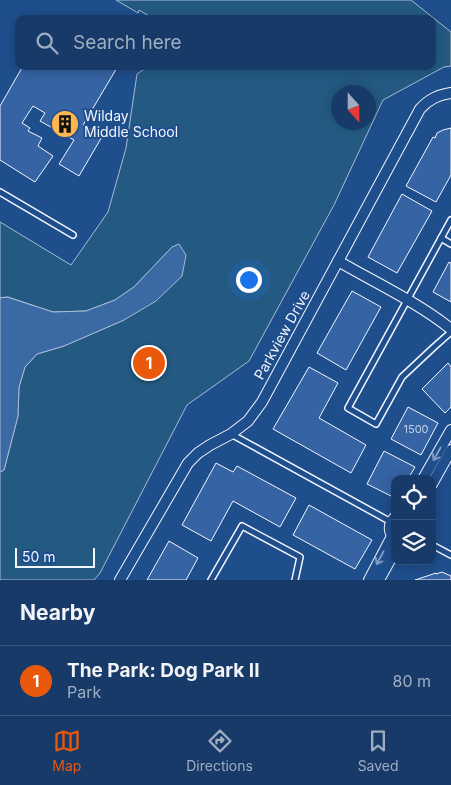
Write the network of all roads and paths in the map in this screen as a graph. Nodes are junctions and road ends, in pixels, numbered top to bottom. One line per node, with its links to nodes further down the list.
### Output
1 (451, 93): 7 (street, Parkview Drive)
2 (0, 192): 4 (lane)
3 (451, 220): 5 (lane)
4 (73, 235)
5 (441, 238): 6 (lane); 8 (lane)
6 (451, 244)
7 (338, 262): 8 (street); 11 (street, Parkview Drive)
8 (407, 300): 9 (street); 9 (lane)
9 (451, 331)
10 (451, 430): 13 (street, one-way to 13)
11 (231, 434): 15 (lane); 20 (street, Parkview Drive)
12 (451, 450): 14 (street)
13 (425, 475)
14 (436, 477)
15 (391, 518)
16 (391, 542): 23 (street, one-way to 23)
17 (436, 546): 18 (lane)
18 (451, 555)
19 (391, 558): 24 (street)
20 (120, 580)
21 (211, 580): 22 (lane)
22 (294, 580)
23 (369, 580)
24 (379, 580)

